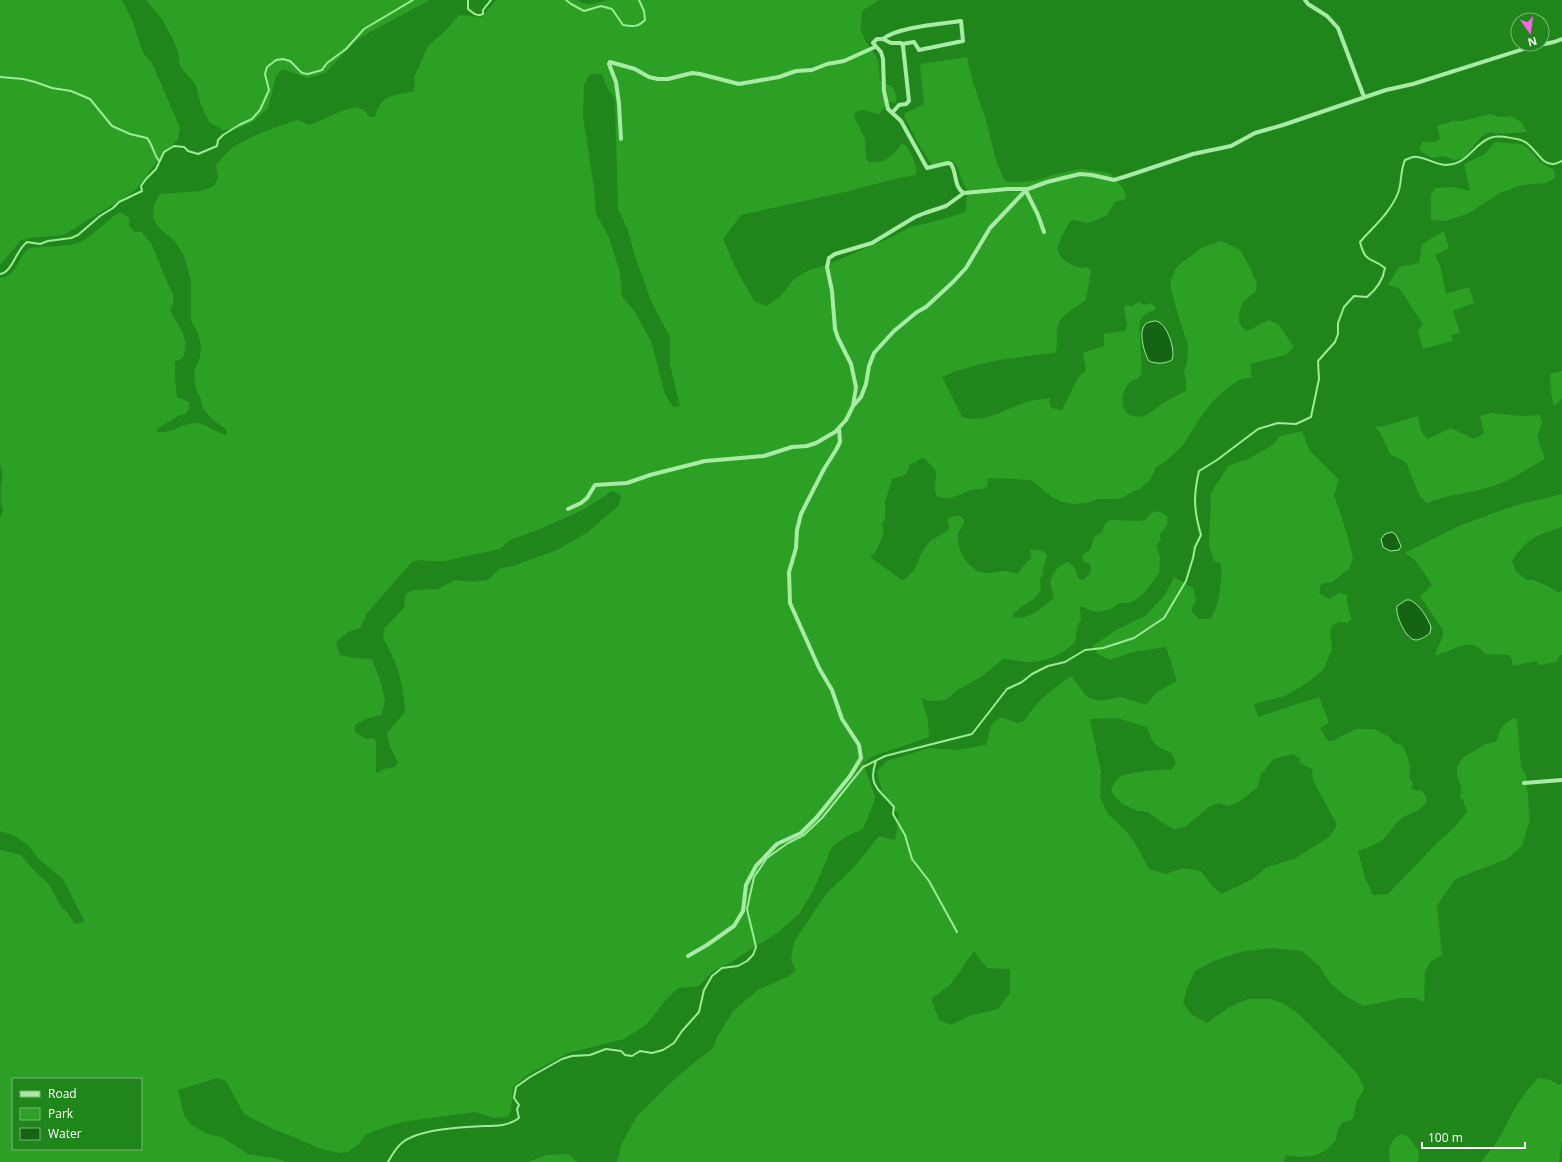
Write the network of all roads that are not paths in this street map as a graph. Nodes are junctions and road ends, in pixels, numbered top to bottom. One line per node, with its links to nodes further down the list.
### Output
1 (1305, 0): 6 (street)
2 (883, 39): 4 (street); 4 (street); 5 (street)
3 (1562, 39): 6 (street)
4 (902, 44): 7 (street)
5 (875, 47): 7 (street); 8 (street)
6 (1364, 97): 9 (street)
7 (892, 113): 10 (street)
8 (620, 139)
9 (1027, 190): 10 (street); 11 (street); 12 (street)
10 (964, 193): 12 (street)
11 (1044, 232)
12 (853, 406): 13 (street)
13 (839, 428): 14 (street); 17 (street)
14 (568, 509)
15 (1562, 780): 16 (street)
16 (1524, 783)
17 (688, 956)

